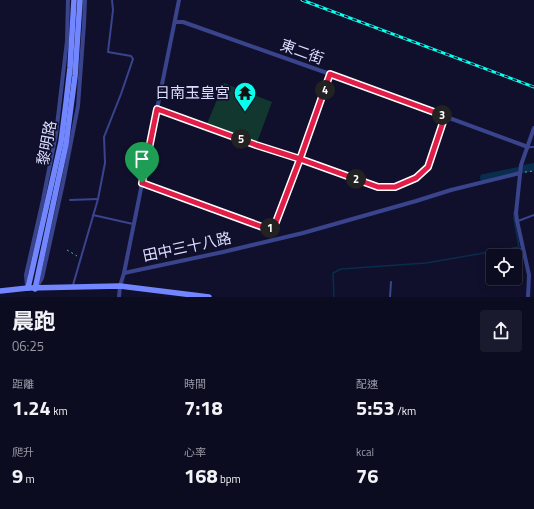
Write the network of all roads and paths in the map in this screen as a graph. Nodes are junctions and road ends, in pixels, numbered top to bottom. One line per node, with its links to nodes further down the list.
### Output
1 (68, 0): 11 (street)
2 (74, 0): 8 (street, 黎明路)
3 (80, 0): 10 (street, 黎明路)
4 (84, 0): 10 (street)
5 (112, 0): 25 (lane)
6 (179, 0): 7 (street)
7 (175, 22): 9 (street, 東二街); 12 (street)
8 (70, 68): 11 (street); 23 (street, 黎明路)
9 (330, 74): 13 (street, 東二街); 17 (street)
10 (78, 76): 22 (street, 黎明路); 24 (street)
11 (62, 92): 20 (street)
12 (157, 109): 17 (street); 21 (street)
13 (445, 116): 15 (street, 東二街); 17 (street)
14 (534, 128): 15 (street)
15 (528, 147): 16 (lane, 東二街); 19 (street)
16 (534, 147)
17 (300, 159): 21 (street)
18 (534, 171): 19 (path)
19 (520, 173): 29 (street); 34 (street, 田中三十八路)
20 (48, 175): 23 (street); 38 (street)
21 (142, 183): 30 (street)
22 (57, 186): 24 (street); 39 (street, 黎明路)
23 (48, 196): 38 (street, 黎明路)
24 (59, 198): 39 (street)
25 (98, 199): 26 (lane); 27 (lane)
26 (70, 200)
27 (94, 215): 30 (lane); 33 (lane)
28 (534, 216): 29 (lane)
29 (517, 221): 31 (street)
30 (134, 224): 34 (street)
31 (523, 249): 44 (street)
32 (67, 250): 33 (path)
33 (81, 258): 37 (lane)
34 (124, 273): 36 (street)
35 (391, 282): 43 (lane)
36 (120, 286): 37 (street); 41 (street); 42 (street)
37 (73, 287): 39 (street)
38 (28, 288): 39 (street); 40 (street)
39 (36, 289)
40 (0, 291)
41 (119, 297)
42 (209, 297)
43 (390, 297)
44 (528, 297)

